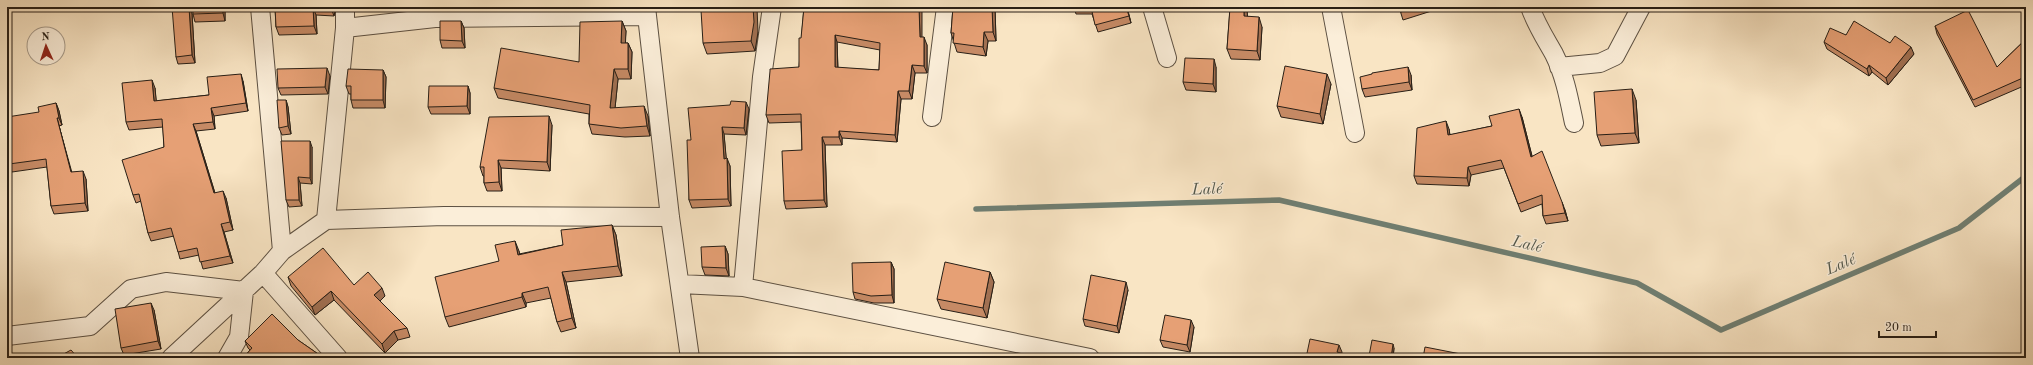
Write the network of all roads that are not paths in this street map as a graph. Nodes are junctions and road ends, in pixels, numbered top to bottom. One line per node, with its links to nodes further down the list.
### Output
1 (260, 7): 18 (street)
2 (345, 7): 10 (street)
3 (772, 7): 21 (street)
4 (946, 7): 13 (street)
5 (1152, 7): 11 (street)
6 (1331, 7): 15 (street)
7 (1530, 7): 12 (street)
8 (1641, 7): 12 (street)
9 (647, 12): 10 (street); 16 (street)
10 (345, 28): 17 (street)
11 (1167, 58)
12 (1559, 66): 14 (street)
13 (932, 117)
14 (1574, 123)
15 (1355, 133)
16 (670, 217): 17 (street); 20 (street)
17 (326, 220): 18 (street)
18 (282, 250): 19 (street)
19 (263, 273): 22 (street); 26 (street)
20 (680, 284): 21 (street); 27 (street)
21 (743, 287): 28 (street)
22 (244, 291): 23 (street); 24 (street); 25 (street)
23 (7, 336)
24 (171, 358)
25 (227, 358)
26 (338, 358)
27 (690, 358)
28 (1090, 358)

